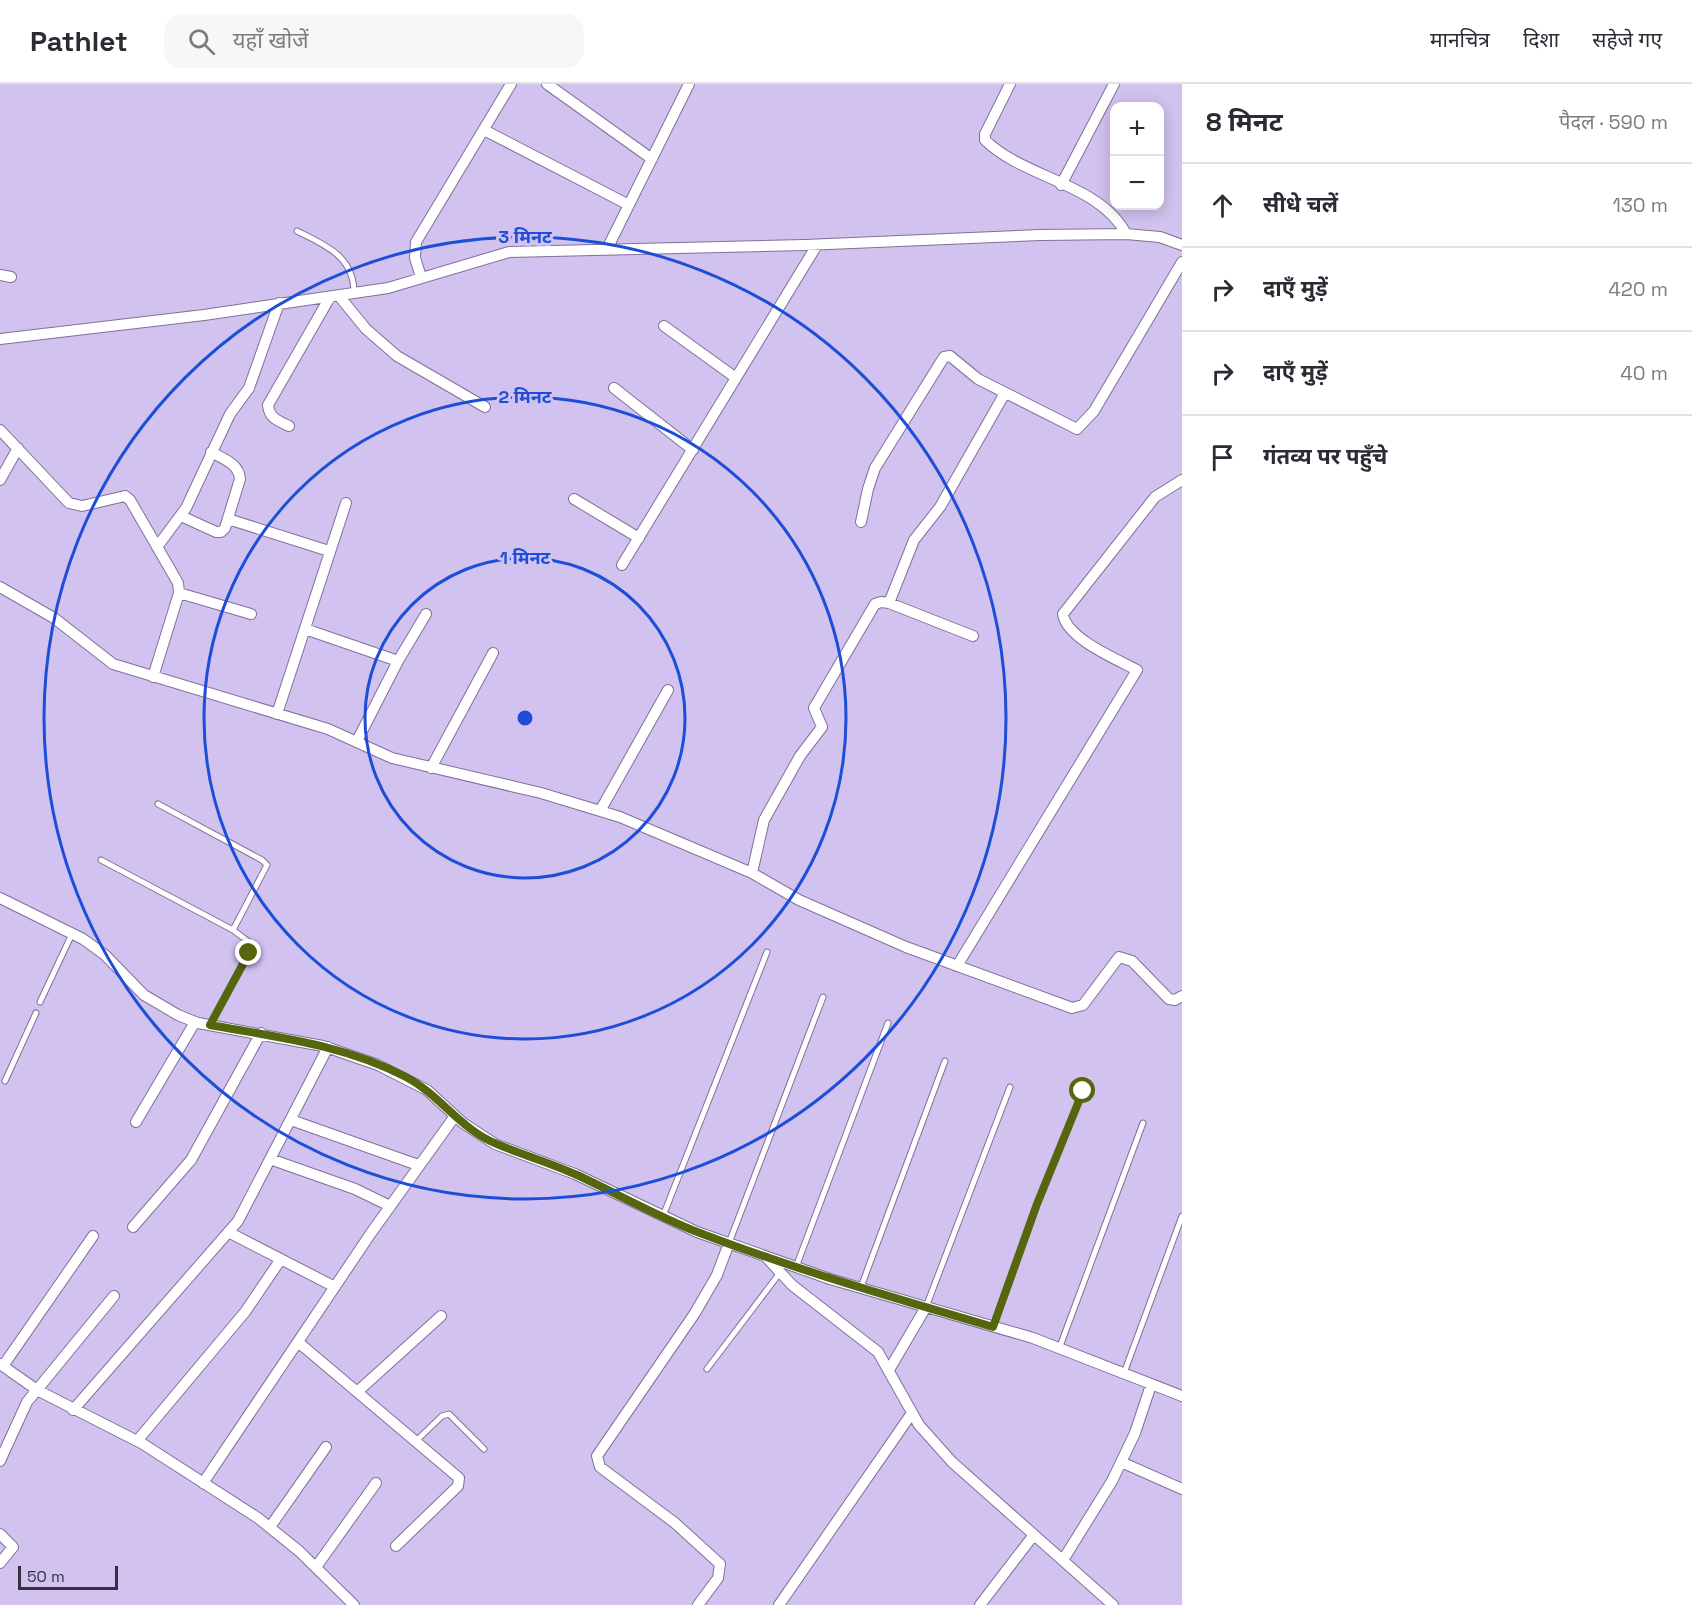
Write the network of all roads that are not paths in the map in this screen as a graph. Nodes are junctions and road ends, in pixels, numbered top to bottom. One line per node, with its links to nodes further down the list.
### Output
1 (511, 84): 6 (street)
2 (547, 84): 7 (street)
3 (689, 84): 7 (street)
4 (1010, 84): 8 (street)
5 (1114, 84): 8 (street)
6 (484, 130): 9 (street); 16 (street)
7 (652, 159): 9 (street)
8 (1061, 184): 11 (street)
9 (629, 205): 14 (street)
10 (297, 231): 17 (lane)
11 (1126, 234): 12 (street); 13 (street)
12 (817, 245): 14 (street); 22 (street)
13 (1182, 245)
14 (608, 249): 16 (street)
15 (1182, 262): 24 (street)
16 (421, 278): 17 (street)
17 (354, 293): 18 (street)
18 (334, 296): 19 (street); 25 (street); 26 (street)
19 (279, 303): 21 (street); 30 (street)
20 (664, 326): 22 (street)
21 (0, 339)
22 (736, 378): 29 (street)
23 (614, 388): 29 (street)
24 (1005, 393): 37 (street); 44 (street)
25 (485, 407)
26 (289, 426)
27 (0, 430): 28 (street)
28 (18, 448): 31 (street); 39 (street)
29 (693, 450): 38 (street)
30 (211, 452): 35 (street); 36 (street)
31 (0, 480)
32 (1182, 480): 64 (street)
33 (574, 500): 38 (street)
34 (346, 503): 40 (street)
35 (181, 516): 36 (street); 39 (street)
36 (228, 519): 40 (street)
37 (861, 522)
38 (639, 538): 41 (street)
39 (157, 548): 43 (street)
40 (328, 551): 47 (street)
41 (622, 565)
42 (0, 587): 51 (street)
43 (179, 593): 45 (street); 51 (street)
44 (889, 603): 48 (street); 59 (street)
45 (251, 614)
46 (426, 614): 50 (street)
47 (305, 629): 50 (street); 53 (street)
48 (973, 636)
49 (493, 654): 55 (street)
50 (398, 661): 54 (street)
51 (153, 677): 53 (street)
52 (668, 690): 57 (street)
53 (277, 714): 54 (street)
54 (357, 741): 55 (street)
55 (431, 768): 57 (street)
56 (158, 804): 61 (lane)
57 (600, 811): 59 (street)
58 (101, 860): 61 (lane)
59 (752, 873): 64 (street)
60 (0, 898): 62 (street)
61 (233, 930): 71 (lane)
62 (72, 933): 67 (lane); 69 (street)
63 (767, 952): 85 (lane)
64 (957, 966): 65 (street)
65 (1182, 996)
66 (823, 997): 90 (lane)
67 (40, 1002)
68 (36, 1013): 75 (lane)
69 (195, 1022): 71 (street); 80 (street)
70 (888, 1023): 93 (lane)
71 (210, 1025): 72 (street)
72 (261, 1033): 73 (street); 87 (street)
73 (328, 1047): 78 (street); 79 (street)
74 (945, 1061): 96 (lane)
75 (5, 1081)
76 (1010, 1087): 98 (lane)
77 (1083, 1091): 100 (lane)
78 (455, 1116): 83 (street); 85 (street)
79 (291, 1120): 82 (street); 83 (street)
80 (136, 1122)
81 (1143, 1123): 102 (lane)
82 (270, 1160): 84 (street); 88 (street)
83 (418, 1165): 84 (street)
84 (390, 1206): 95 (street)
85 (663, 1216): 90 (street)
86 (1182, 1216): 106 (lane)
87 (133, 1227)
88 (230, 1233): 92 (street); 111 (street)
89 (93, 1236): 103 (street)
90 (729, 1243): 91 (street); 130 (street)
91 (765, 1256): 93 (street); 94 (street)
92 (281, 1259): 95 (street); 113 (street)
93 (796, 1267): 96 (street)
94 (779, 1274): 104 (lane); 105 (street)
95 (335, 1287): 101 (street)
96 (861, 1288): 98 (street)
97 (114, 1296): 108 (street)
98 (926, 1307): 100 (street); 105 (street)
99 (441, 1316): 109 (street)
100 (993, 1327): 102 (street)
101 (298, 1342): 109 (street); 119 (street)
102 (1059, 1349): 106 (street)
103 (1, 1365): 108 (street)
104 (707, 1369)
105 (889, 1370): 112 (street)
106 (1123, 1374): 107 (street)
107 (1150, 1385): 110 (street); 118 (street)
108 (37, 1390): 111 (street); 117 (street)
109 (357, 1392): 114 (street)
110 (1182, 1396)
111 (73, 1410): 113 (street)
112 (912, 1413): 124 (street); 131 (street)
113 (137, 1441): 119 (street)
114 (416, 1441): 116 (lane); 125 (street)
115 (326, 1447): 122 (street)
116 (484, 1449)
117 (0, 1461)
118 (1121, 1462): 121 (street); 126 (street)
119 (203, 1483): 122 (street)
120 (376, 1484): 128 (street)
121 (1182, 1489)
122 (270, 1527): 128 (street)
123 (0, 1534): 127 (street)
124 (1033, 1536): 126 (street); 132 (street)
125 (396, 1546)
126 (1063, 1560): 133 (street)
127 (0, 1563)
128 (316, 1567): 129 (street)
129 (349, 1603)
130 (698, 1605)
131 (778, 1605)
132 (980, 1605)
133 (1113, 1605)

